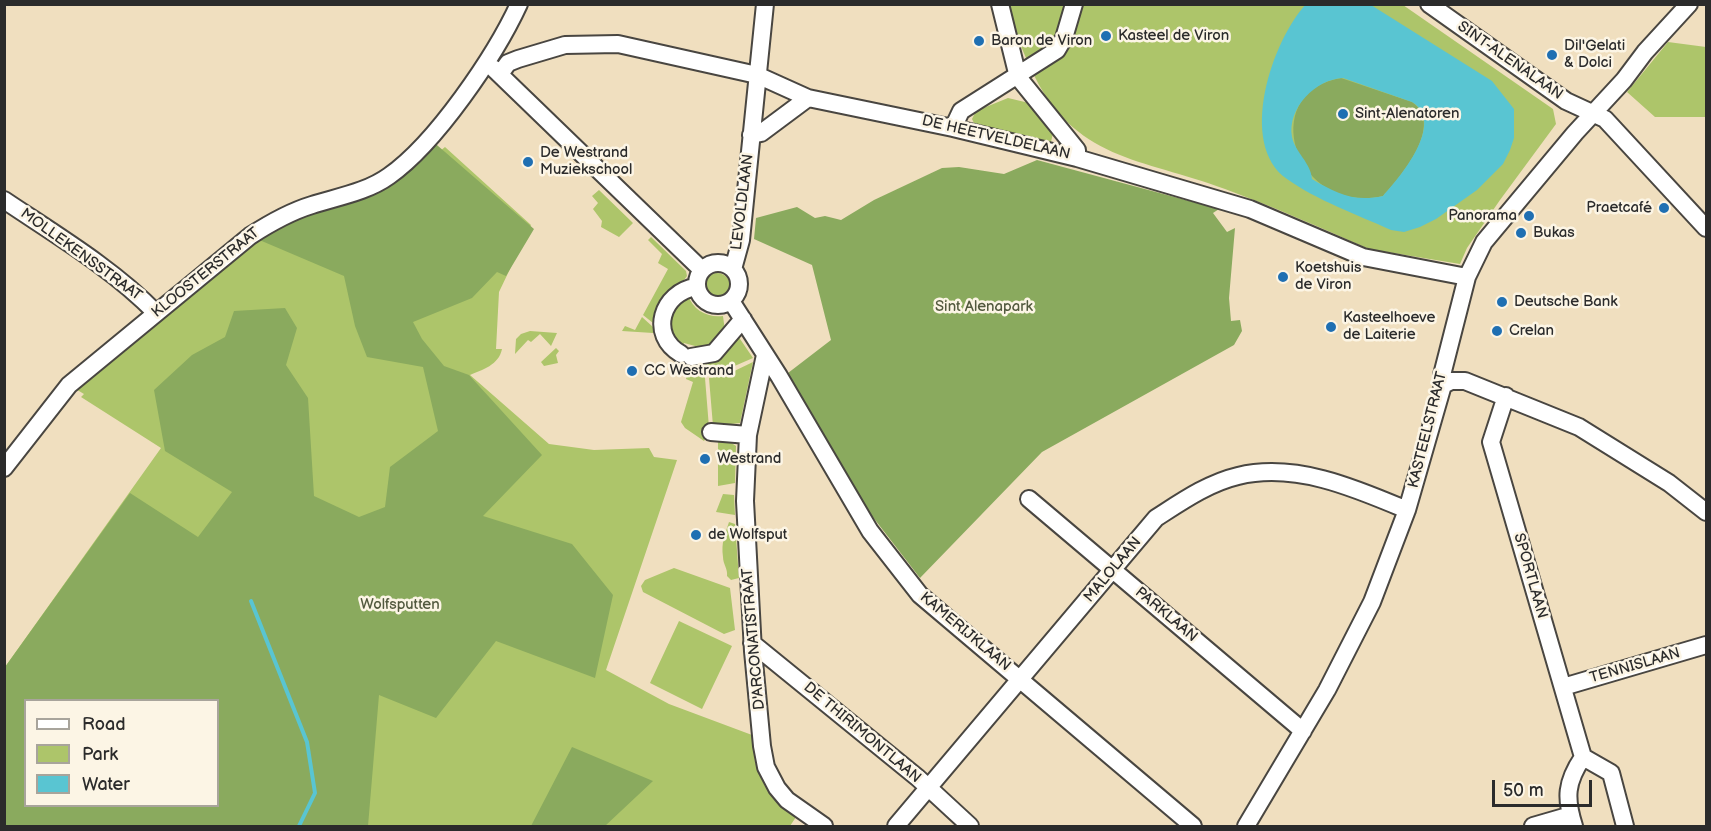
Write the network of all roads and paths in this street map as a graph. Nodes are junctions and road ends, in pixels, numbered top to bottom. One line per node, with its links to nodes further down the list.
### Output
1 (519, 4): 7 (street, KLOOSTERSTRAAT)
2 (765, 4): 9 (street, LEVOLDLAAN)
3 (1000, 4): 10 (street)
4 (1074, 4): 10 (street)
5 (1429, 4): 12 (street, SINT-ALENALAAN)
6 (1689, 4): 12 (street, KASTEELSTRAAT)
7 (486, 63): 8 (street); 23 (street, KLOOSTERSTRAAT)
8 (500, 74): 9 (street, DE HEETVELDELAAN); 19 (street)
9 (757, 75): 11 (street, DE HEETVELDELAAN); 14 (street, LEVOLDLAAN)
10 (1018, 77): 13 (street); 15 (street)
11 (808, 98): 13 (street, DE HEETVELDELAAN); 14 (street, LEVOLDLAAN)
12 (1593, 113): 17 (street, SINT-ALENALAAN); 20 (street, KASTEELSTRAAT)
13 (953, 128): 15 (street, DE HEETVELDELAAN)
14 (752, 135): 18 (street, LEVOLDLAAN)
15 (1077, 158): 20 (street, DE HEETVELDELAAN)
16 (4, 200): 23 (street, MOLLEKENSSTRAAT)
17 (1707, 228)
18 (733, 269): 19 (street); 22 (street)
19 (702, 270): 21 (street)
20 (1467, 277): 26 (street, KASTEELSTRAAT)
21 (696, 287): 22 (street); 24 (street)
22 (731, 301): 24 (street, KAMERIJKLAAN)
23 (156, 313): 30 (street, KLOOSTERSTRAAT)
24 (743, 319): 25 (street, KAMERIJKLAAN)
25 (765, 355): 29 (street, D'ARCONATISTRAAT); 37 (street, KAMERIJKLAAN)
26 (1443, 385): 27 (street); 32 (street, KASTEELSTRAAT)
27 (1506, 396): 33 (street); 38 (street, SPORTLAAN)
28 (711, 432): 29 (street)
29 (748, 435): 35 (street, D'ARCONATISTRAAT)
30 (4, 468)
31 (1029, 499): 34 (street, PARKLAAN)
32 (1407, 510): 34 (street, MALOLAAN); 39 (street, KASTEELSTRAAT)
33 (1707, 512)
34 (1113, 570): 37 (street, MALOLAAN); 39 (street, PARKLAAN)
35 (753, 643): 41 (street, DE THIRIMONTLAAN); 43 (street, D'ARCONATISTRAAT)
36 (1707, 645): 38 (street, TENNISLAAN)
37 (1020, 679): 41 (street, MALOLAAN); 46 (street, KAMERIJKLAAN)
38 (1563, 687): 40 (street, SPORTLAAN)
39 (1303, 731): 47 (street, KASTEELSTRAAT)
40 (1583, 757): 42 (street); 49 (street)
41 (927, 789): 44 (street, MALOLAAN); 45 (street, DE THIRIMONTLAAN)
42 (1572, 821): 48 (street)
43 (824, 826)
44 (896, 826)
45 (970, 826)
46 (1193, 826)
47 (1246, 826)
48 (1533, 826)
49 (1625, 826)

